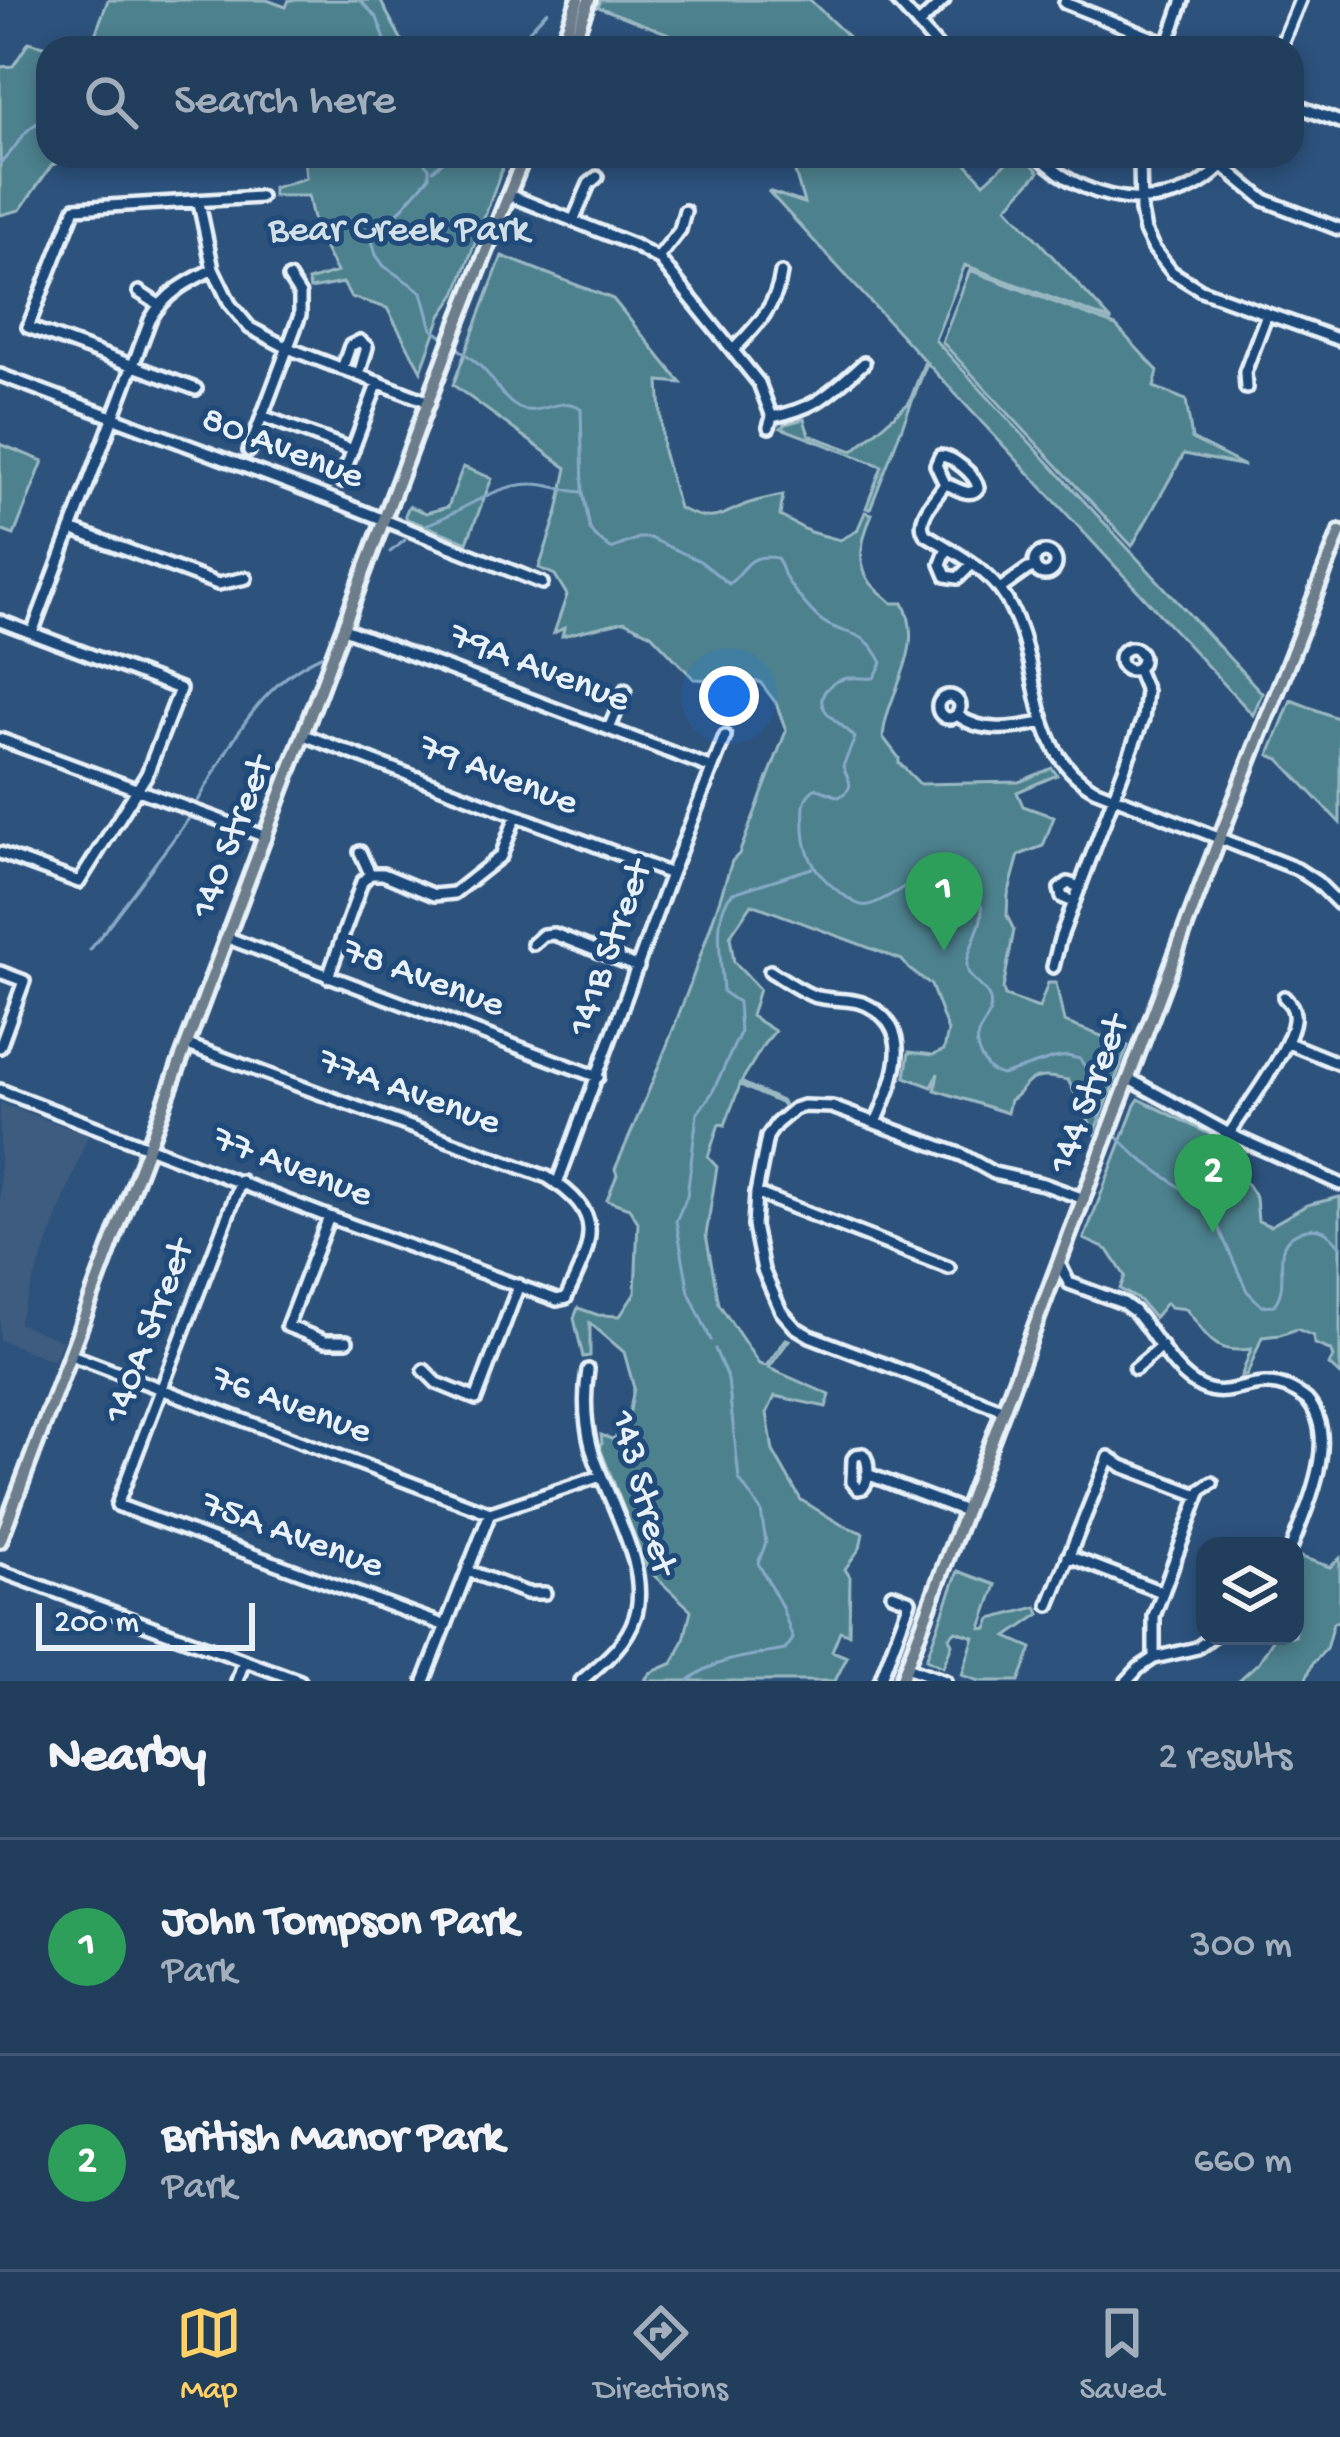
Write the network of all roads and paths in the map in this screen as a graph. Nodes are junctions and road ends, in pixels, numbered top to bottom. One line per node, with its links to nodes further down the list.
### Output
1 (578, 0): 9 (main road)
2 (589, 0): 10 (main road)
3 (896, 0): 8 (street)
4 (944, 0): 8 (street)
5 (1066, 0): 12 (street)
6 (1184, 0): 13 (street)
7 (1300, 0): 14 (street)
8 (918, 25): 11 (street)
9 (564, 36)
10 (576, 36)
11 (928, 36)
12 (1150, 36)
13 (1175, 36)
14 (1285, 36)
15 (1304, 108): 16 (street)
16 (1340, 122)
17 (519, 168): 23 (main road, 140 Street)
18 (1052, 168): 25 (street)
19 (1140, 168): 25 (street)
20 (1218, 168): 25 (street)
21 (1234, 168): 29 (street)
22 (597, 177): 28 (street)
23 (509, 195): 28 (street); 48 (main road, 140 Street)
24 (260, 197): 26 (street)
25 (1142, 200): 36 (street)
26 (199, 202): 31 (street); 41 (street)
27 (685, 211): 30 (street)
28 (573, 220): 30 (street)
29 (1339, 230)
30 (658, 258): 39 (street)
31 (213, 269): 35 (street); 38 (street)
32 (782, 272): 39 (street)
33 (290, 278): 38 (street)
34 (139, 292): 35 (street)
35 (159, 305): 41 (street)
36 (1267, 314): 37 (street); 46 (street)
37 (1340, 340)
38 (288, 348): 42 (street); 49 (street)
39 (734, 350): 40 (street)
40 (864, 363)
41 (132, 368): 47 (street); 50 (street)
42 (342, 369): 44 (street); 44 (street)
43 (0, 375): 50 (street, 80 Avenue)
44 (359, 375): 45 (street)
45 (378, 382): 48 (street); 51 (street)
46 (1246, 388)
47 (196, 389)
48 (429, 402): 55 (main road, 140 Street)
49 (262, 416): 51 (street); 52 (street)
50 (113, 418): 55 (street, 80 Avenue); 56 (street)
51 (353, 450): 53 (street)
52 (249, 451)
53 (341, 482)
54 (945, 484): 54 (street); 58 (street)
55 (384, 521): 62 (street, 80 Avenue); 65 (main road, 140 Street)
56 (71, 529): 61 (street); 66 (street)
57 (1340, 533): 80 (main road, 144 Street)
58 (947, 548): 59 (street); 59 (street)
59 (972, 564): 63 (street)
60 (1034, 567): 63 (street)
61 (246, 578)
62 (542, 584)
63 (1000, 589): 70 (street)
64 (0, 621): 66 (street)
65 (344, 629): 71 (street, 79A Avenue); 72 (main road, 140 Street)
66 (32, 633): 76 (street)
67 (1137, 668): 77 (street)
68 (625, 690): 71 (street)
69 (957, 716): 70 (street)
70 (1043, 722): 77 (street)
71 (609, 729): 75 (street, 79A Avenue)
72 (304, 735): 78 (street, 79 Avenue); 79 (main road, 140 Street)
73 (725, 736): 75 (street, 141B Street)
74 (0, 739): 76 (street)
75 (712, 768): 84 (street, 141B Street)
76 (137, 790): 79 (street); 81 (street)
77 (1114, 797): 80 (street); 85 (street)
78 (516, 816): 83 (street); 84 (street, 79 Avenue)
79 (266, 837): 88 (main road, 140 Street)
80 (1220, 837): 87 (street); 101 (main road, 144 Street)
81 (0, 853)
82 (360, 853): 83 (street)
83 (370, 874): 94 (street)
84 (671, 874): 90 (street, 141B Street)
85 (1080, 887): 86 (street); 86 (street)
86 (1074, 902): 91 (street)
87 (1340, 905)
88 (228, 938): 94 (street, 78 Avenue); 97 (main road, 140 Street)
89 (533, 944): 90 (street)
90 (638, 967): 100 (street, 141B Street)
91 (1053, 968)
92 (770, 971): 105 (street)
93 (0, 972): 98 (street)
94 (328, 977): 100 (street, 78 Avenue)
95 (1285, 998): 96 (street)
96 (1288, 1043): 99 (street); 106 (street)
97 (188, 1045): 107 (main road, 140 Street); 109 (street, 77A Avenue)
98 (0, 1047)
99 (1340, 1064)
100 (598, 1077): 109 (street, 141B Street)
101 (1129, 1079): 106 (street); 112 (main road, 144 Street)
102 (0, 1090): 107 (street, 77 Avenue)
103 (798, 1093): 104 (street)
104 (798, 1107): 105 (street); 111 (street)
105 (876, 1123): 112 (street)
106 (1229, 1134): 110 (street)
107 (150, 1146): 108 (street, 77 Avenue); 122 (main road, 140 Street)
108 (242, 1181): 113 (street, 77 Avenue); 126 (street, 140A Street)
109 (557, 1184): 118 (street, 77A Avenue)
110 (1339, 1184)
111 (756, 1193): 115 (street); 127 (street)
112 (1084, 1199): 114 (main road, 144 Street)
113 (329, 1216): 117 (street, 77 Avenue); 120 (street)
114 (1059, 1263): 116 (street); 119 (main road, 144 Street)
115 (949, 1268)
116 (1069, 1283): 119 (street); 121 (street)
117 (518, 1286): 118 (street, 77 Avenue); 124 (street)
118 (562, 1300)
119 (1044, 1304): 127 (main road, 144 Street)
120 (347, 1341)
121 (1162, 1346): 123 (street); 135 (street)
122 (71, 1354): 126 (street, 76 Avenue); 136 (main road, 140 Street)
123 (1135, 1369)
124 (424, 1370)
125 (588, 1370): 129 (street, 143 Street)
126 (161, 1390): 132 (street, 140A Street); 134 (street, 76 Avenue)
127 (1004, 1411): 133 (main road, 144 Street)
128 (867, 1474): 133 (street)
129 (601, 1476): 134 (street); 152 (street, 143 Street)
130 (1212, 1483): 131 (street)
131 (1198, 1495): 137 (street); 140 (street)
132 (117, 1505): 144 (street, 75A Avenue)
133 (965, 1511): 148 (main road, 144 Street)
134 (490, 1513): 138 (street)
135 (1295, 1537)
136 (0, 1540)
137 (1068, 1556): 140 (street); 143 (street)
138 (468, 1570): 141 (street); 144 (street)
139 (0, 1571): 147 (street)
140 (1162, 1592): 146 (street)
141 (545, 1593)
142 (892, 1594): 153 (street)
143 (1049, 1605)
144 (446, 1625): 151 (street)
145 (1200, 1645): 146 (street)
146 (1154, 1658): 156 (street)
147 (244, 1661): 149 (street); 150 (street)
148 (906, 1667): 154 (main road, 144 Street); 155 (street)
149 (237, 1681)
150 (300, 1681)
151 (424, 1681)
152 (580, 1681)
153 (880, 1681)
154 (901, 1681)
155 (945, 1681)
156 (1127, 1681)

